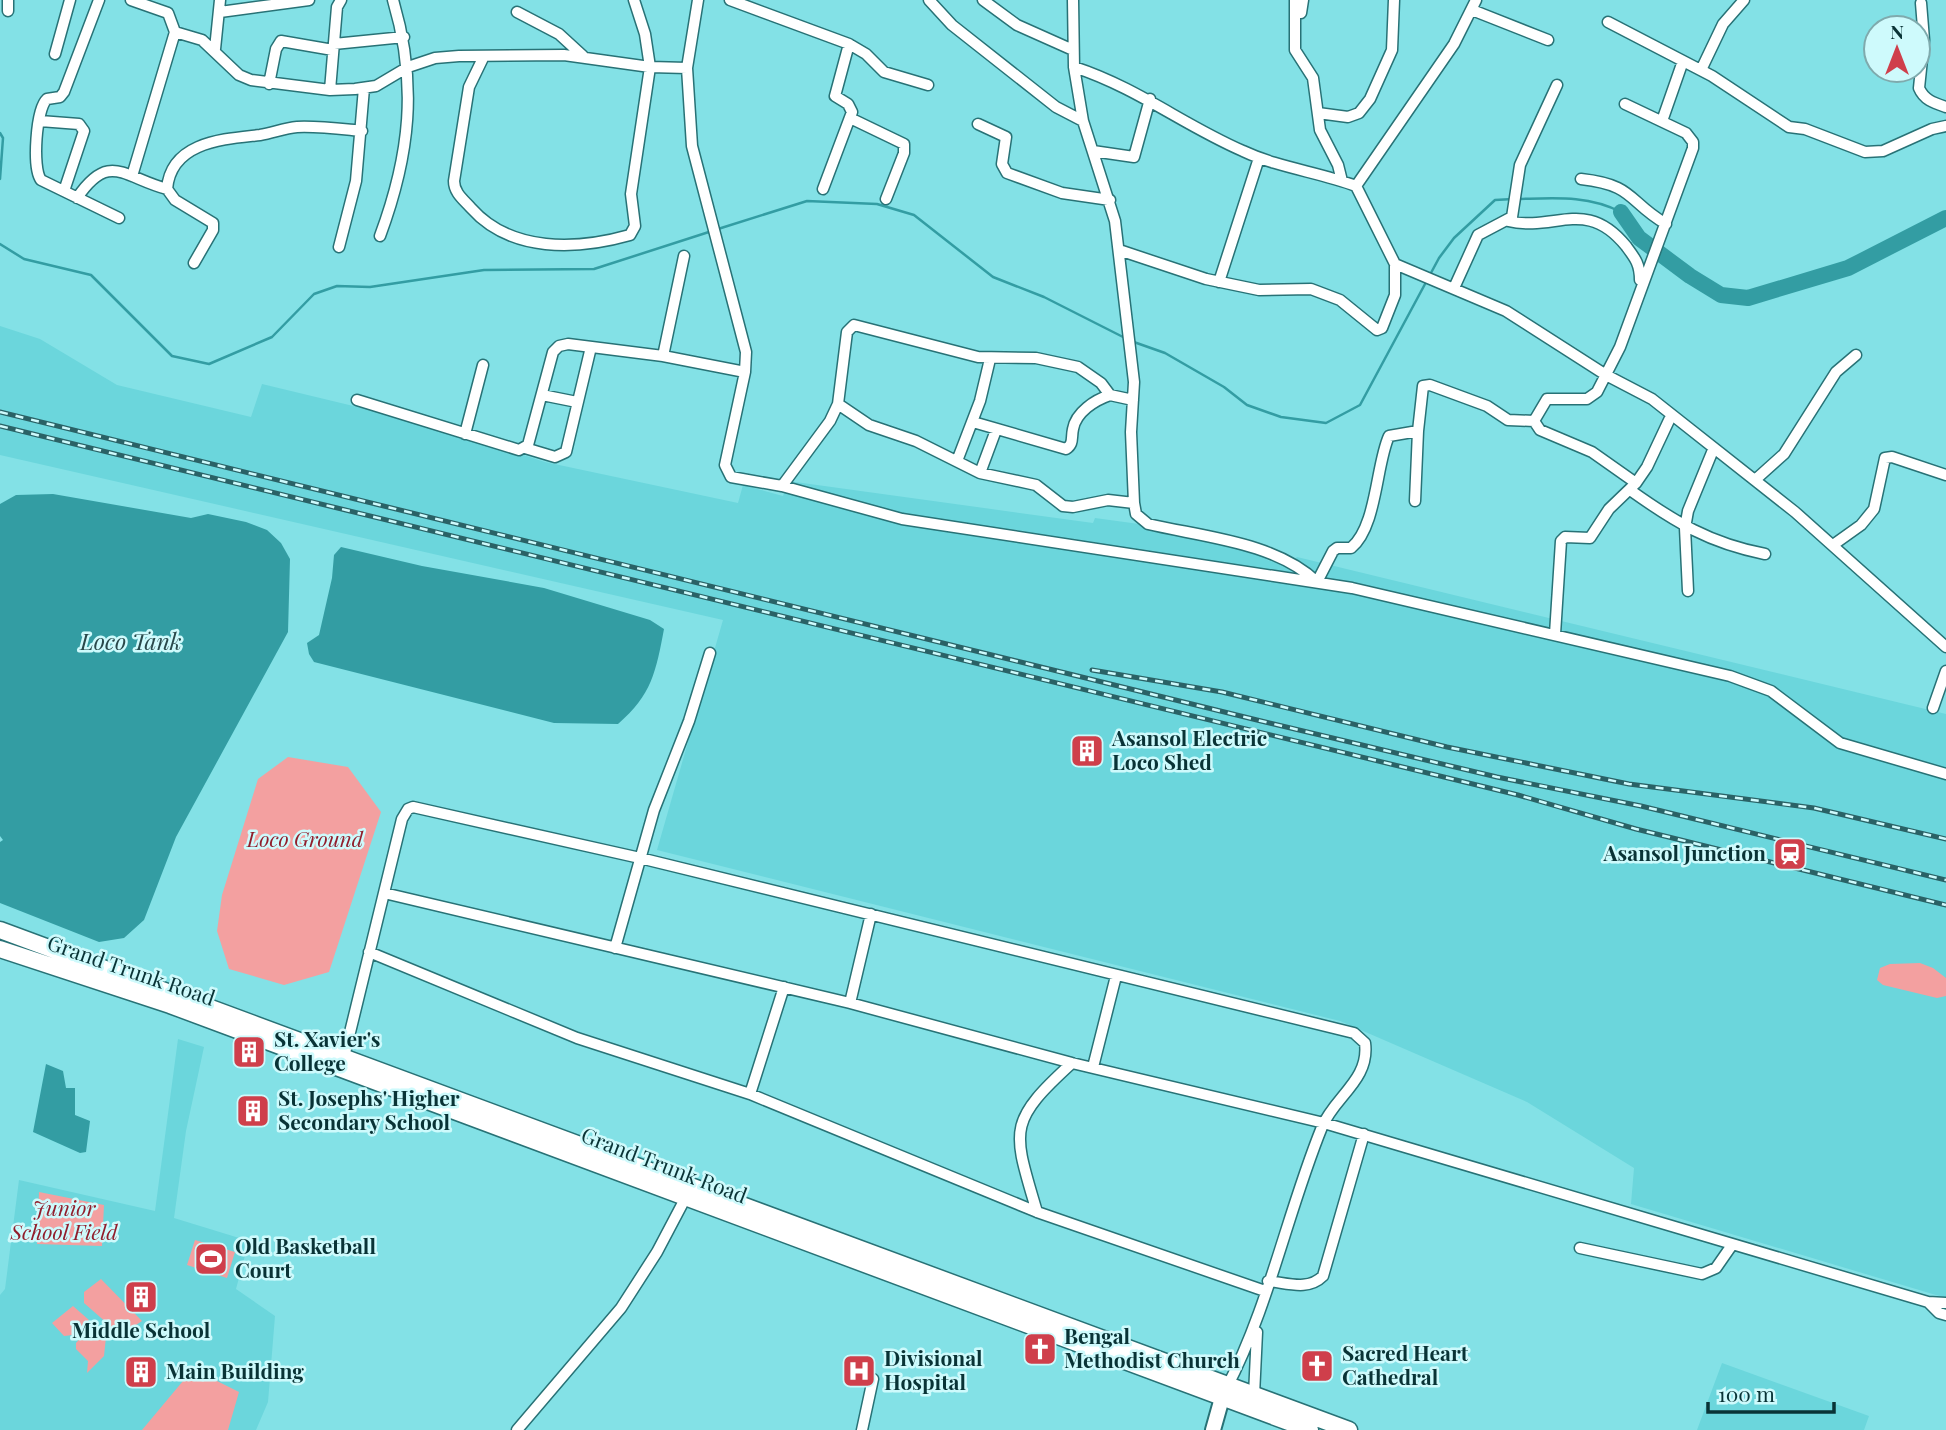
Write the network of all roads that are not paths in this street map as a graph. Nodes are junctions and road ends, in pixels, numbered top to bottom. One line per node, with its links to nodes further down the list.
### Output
1 (70, 0): 31 (street)
2 (99, 0): 50 (street)
3 (128, 0): 24 (street)
4 (220, 0): 20 (street)
5 (309, 0): 20 (street)
6 (341, 0): 28 (street)
7 (393, 0): 25 (street)
8 (634, 0): 35 (street)
9 (698, 0): 38 (street)
10 (730, 0): 27 (street)
11 (929, 0): 51 (street)
12 (983, 0): 30 (street)
13 (1073, 0): 30 (street)
14 (1295, 0): 48 (street)
15 (1303, 0): 22 (street)
16 (1394, 0): 48 (street)
17 (1744, 0): 39 (street)
18 (1921, 3): 47 (street)
19 (1474, 5): 26 (street); 61 (street)
20 (220, 12): 29 (street)
21 (517, 12): 33 (street)
22 (1301, 13)
23 (1608, 22): 34 (street)
24 (175, 32): 29 (street); 58 (street)
25 (404, 37): 28 (street); 37 (street)
26 (1548, 40)
27 (849, 44): 42 (street); 49 (street)
28 (333, 47): 40 (street); 44 (street)
29 (215, 49): 40 (street)
30 (1073, 50): 36 (street)
31 (55, 54)
32 (484, 56): 33 (street); 35 (street); 37 (street)
33 (583, 56): 35 (street)
34 (1683, 61): 39 (street); 52 (street)
35 (650, 67): 38 (street)
36 (1074, 67): 45 (street); 51 (street)
37 (408, 68): 43 (street); 71 (street)
38 (687, 68): 85 (street)
39 (1701, 70): 54 (street)
40 (270, 84): 44 (street)
41 (1557, 85): 69 (street)
42 (928, 86)
43 (364, 88): 44 (street); 55 (street)
44 (330, 90)
45 (1150, 99): 56 (street); 57 (street)
46 (1625, 104): 52 (street)
47 (1946, 107)
48 (1318, 113): 60 (street)
49 (850, 118): 63 (street); 66 (street)
50 (40, 121): 64 (street); 64 (street)
51 (1083, 121): 56 (street)
52 (1662, 121): 70 (street)
53 (978, 124): 67 (street)
54 (1946, 126)
55 (362, 131): 62 (street); 72 (street)
56 (1093, 151): 67 (street)
57 (1259, 158): 60 (street); 77 (street)
58 (132, 176): 62 (street); 65 (street)
59 (1581, 179): 70 (street)
60 (1342, 181): 61 (street)
61 (1356, 186): 76 (street)
62 (167, 189): 75 (street)
63 (823, 189)
64 (64, 191): 65 (street)
65 (77, 198): 68 (street)
66 (886, 198)
67 (1110, 200): 73 (street)
68 (119, 218)
69 (1510, 219): 78 (street); 79 (street)
70 (1667, 224): 78 (street)
71 (380, 236)
72 (339, 247)
73 (1119, 250): 77 (street); 90 (street)
74 (684, 257): 82 (street)
75 (194, 263)
76 (1398, 266): 77 (street); 79 (street)
77 (1219, 282)
78 (1641, 285): 86 (street)
79 (1451, 287): 86 (street)
80 (591, 347): 82 (street); 87 (street); 91 (street)
81 (1856, 355): 104 (street)
82 (663, 356): 85 (street)
83 (990, 359): 88 (street); 92 (street); 95 (street)
84 (483, 365): 98 (street)
85 (745, 372): 105 (street)
86 (1606, 375): 93 (street); 94 (street)
87 (542, 395): 91 (street); 99 (street)
88 (1110, 395): 90 (street); 96 (street)
89 (357, 400): 98 (street)
90 (1133, 400): 108 (street)
91 (578, 402): 99 (street)
92 (838, 404): 101 (street); 105 (street)
93 (1671, 416): 100 (street); 106 (street)
94 (1534, 421): 97 (street); 106 (street)
95 (973, 422): 96 (street); 101 (street)
96 (996, 430): 102 (street)
97 (1418, 431): 107 (street); 112 (street)
98 (465, 434): 99 (street)
99 (525, 448)
100 (1713, 450): 104 (street); 109 (street)
101 (957, 461): 102 (street)
102 (980, 473): 108 (street)
103 (1946, 475): 110 (street)
104 (1755, 480): 110 (street)
105 (782, 486): 112 (street)
106 (1633, 486): 109 (street); 114 (street)
107 (1415, 501)
108 (1134, 503): 112 (street)
109 (1685, 528): 111 (street); 113 (street)
110 (1833, 545): 115 (street)
111 (1765, 554)
112 (1317, 582): 114 (street)
113 (1688, 591)
114 (1555, 634): 119 (street)
115 (1946, 647)
116 (710, 653): 120 (street)
117 (1946, 671): 118 (street)
118 (1933, 708)
119 (1946, 774)
120 (639, 858): 121 (street); 122 (street); 124 (street)
121 (384, 893): 124 (street); 126 (street)
122 (871, 914): 127 (street); 129 (street)
123 (0, 930): 130 (main road)
124 (615, 948): 128 (street)
125 (0, 949): 130 (main road, Grand Trunk Road)
126 (369, 952): 130 (street); 133 (street)
127 (1116, 976): 132 (street); 134 (street)
128 (784, 987): 129 (street); 133 (street)
129 (850, 1003): 131 (street)
130 (343, 1062): 136 (main road, Grand Trunk Road); 146 (main road)
131 (1072, 1063): 132 (street); 137 (street)
132 (1093, 1067): 134 (street)
133 (750, 1094): 137 (street)
134 (1324, 1123): 135 (street); 140 (street)
135 (1364, 1134): 138 (street); 140 (street)
136 (686, 1197): 146 (main road, Grand Trunk Road); 148 (street)
137 (1037, 1212): 140 (street)
138 (1732, 1245): 139 (street); 141 (street)
139 (1580, 1248)
140 (1267, 1286): 144 (street)
141 (1928, 1302): 142 (street); 143 (street)
142 (1946, 1303)
143 (1946, 1315)
144 (1257, 1325): 146 (street); 147 (street)
145 (873, 1379): 149 (street)
146 (1225, 1392): 147 (main road); 150 (street); 151 (main road, Grand Trunk Road)
147 (1254, 1395): 152 (main road)
148 (517, 1430)
149 (862, 1430)
150 (1213, 1430)
151 (1310, 1430)
152 (1349, 1430)

